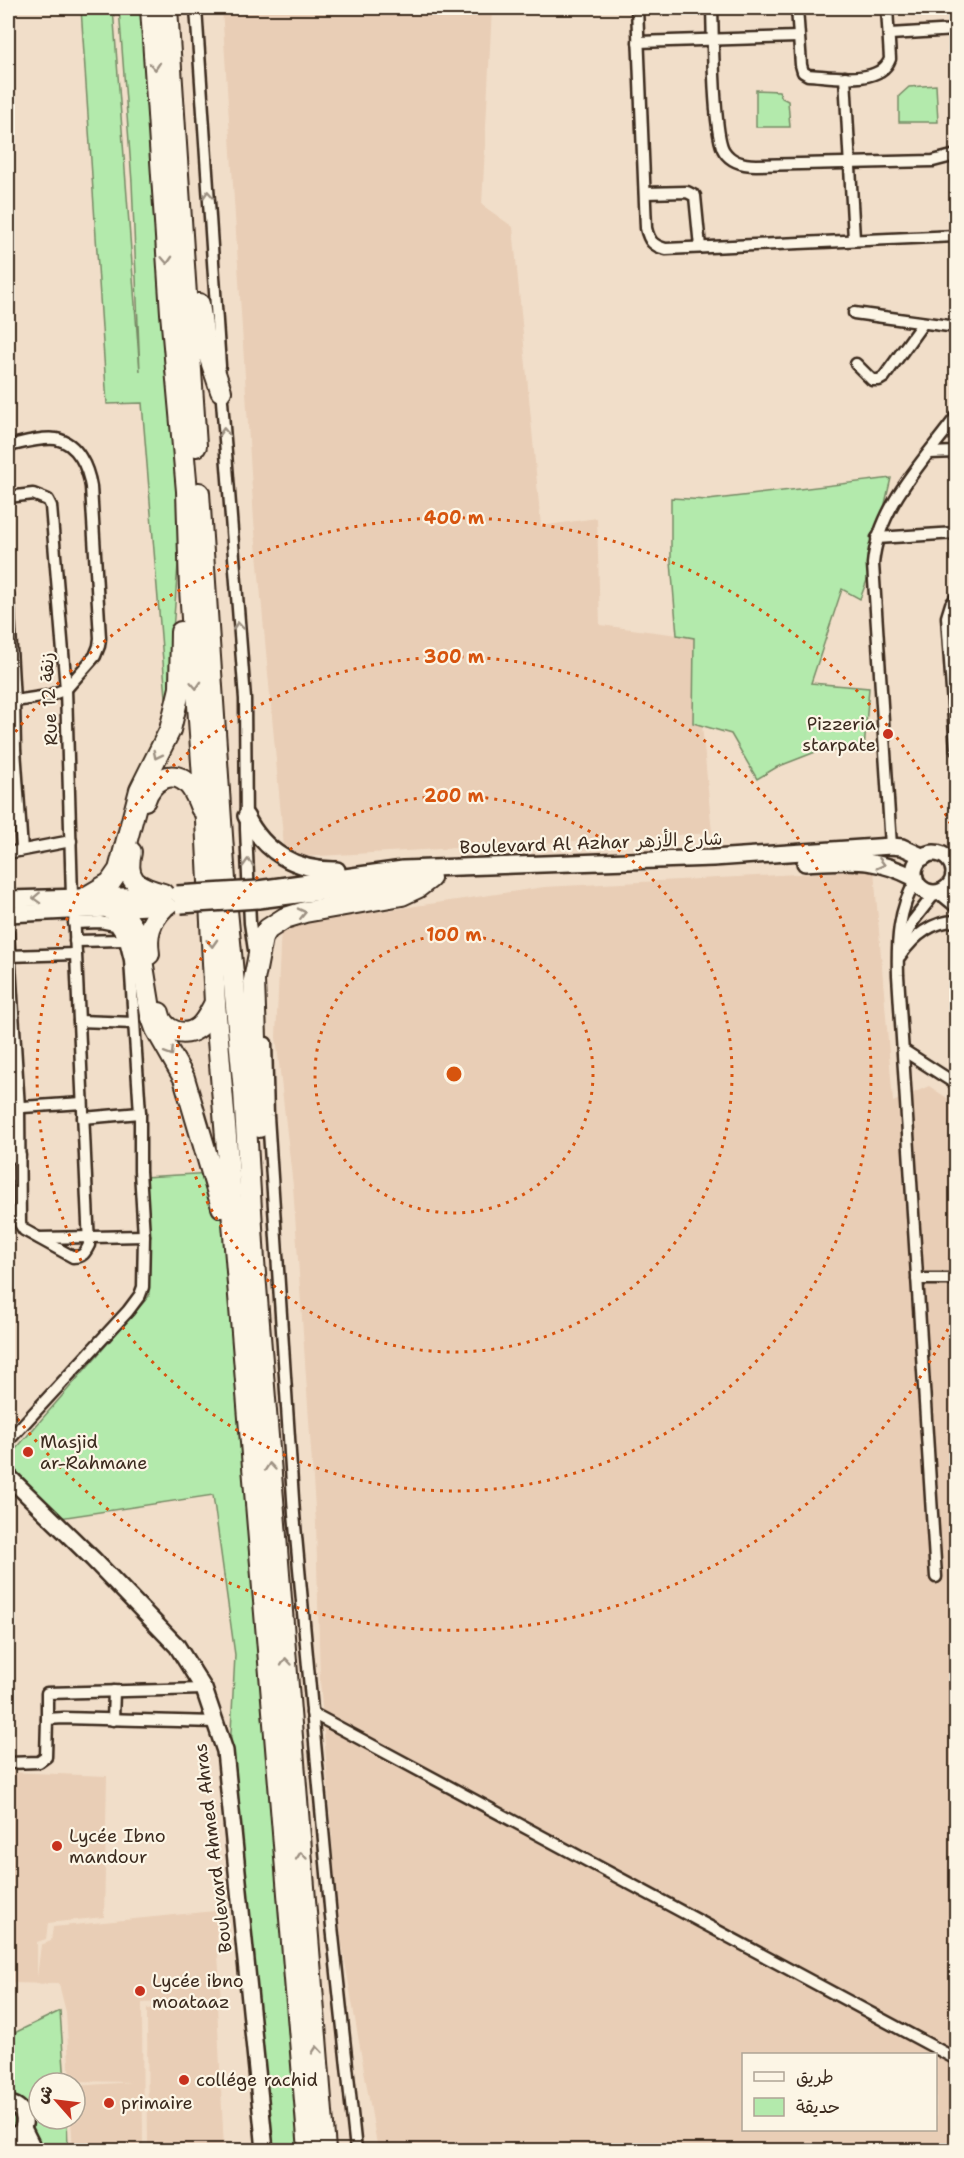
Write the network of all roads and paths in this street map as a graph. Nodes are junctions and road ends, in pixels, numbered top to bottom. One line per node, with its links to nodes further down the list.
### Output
1 (151, 8): 30 (highway, one-way to 30)
2 (167, 8): 16 (highway)
3 (196, 8): 25 (street, one-way to 3)
4 (637, 8): 12 (street)
5 (712, 8): 11 (street)
6 (797, 8): 10 (street)
7 (887, 8): 9 (street)
8 (957, 30): 9 (street)
9 (890, 34): 13 (street)
10 (798, 37): 11 (street); 13 (street)
11 (714, 40): 12 (street); 15 (street)
12 (638, 42): 17 (street)
13 (846, 77): 15 (street)
14 (957, 155): 15 (street)
15 (849, 164): 19 (street)
16 (178, 177): 25 (highway); 85 (highway)
17 (645, 193): 20 (street); 20 (street)
18 (957, 236): 19 (street)
19 (854, 239): 20 (street)
20 (700, 248)
21 (854, 313): 22 (street)
22 (923, 323): 23 (street); 24 (street)
23 (957, 327)
24 (856, 364)
25 (221, 391): 43 (street, one-way to 25)
26 (957, 417): 29 (street)
27 (8, 446): 37 (street)
28 (957, 452): 29 (street)
29 (930, 453): 33 (street)
30 (187, 491): 44 (highway, one-way to 44); 60 (highway, one-way to 60)
31 (8, 497): 37 (street, Rue 12 زنقة)
32 (957, 533): 33 (street)
33 (877, 538): 46 (street)
34 (8, 596): 36 (street)
35 (957, 598): 40 (street)
36 (9, 647): 38 (street)
37 (66, 689): 38 (street); 45 (street, Rue 12 زنقة)
38 (11, 702): 39 (street)
39 (11, 750): 41 (street)
40 (957, 750)
41 (20, 798): 42 (street); 47 (street)
42 (8, 800)
43 (246, 816): 51 (main road); 70 (street, one-way to 43)
44 (206, 821): 58 (highway); 71 (highway, one-way to 71)
45 (71, 841): 47 (street); 60 (street, Rue 12 زنقة)
46 (891, 846): 50 (main road, Boulevard Al Azhar شارع الأزهر); 51 (main road, Boulevard Al Azhar شارع الأزهر)
47 (22, 850): 48 (street)
48 (8, 853)
49 (949, 853): 50 (main road); 53 (main road)
50 (924, 857): 54 (main road)
51 (456, 868): 56 (main road, Boulevard Al Azhar شارع الأزهر)
52 (430, 878): 54 (main road, Boulevard Al Azhar شارع الأزهر, one-way to 54); 56 (main road, Boulevard Al Azhar شارع الأزهر); 70 (highway, one-way to 52)
53 (955, 879): 55 (main road)
54 (916, 880): 55 (main road); 69 (street)
55 (937, 893): 61 (street); 69 (street)
56 (258, 895): 58 (main road, bridge)
57 (8, 899): 60 (main road, one-way to 57)
58 (171, 900): 59 (main road); 71 (highway)
59 (109, 902): 60 (main road); 88 (highway, one-way to 88)
60 (77, 906): 62 (main road); 65 (street); 66 (street, Rue 12 زنقة)
61 (957, 907)
62 (8, 914)
63 (957, 921): 69 (street)
64 (8, 933): 68 (street)
65 (125, 940): 66 (street); 73 (street)
66 (75, 941): 67 (street, Rue 12 زنقة)
67 (76, 954): 68 (street); 72 (street, Rue 12 زنقة)
68 (8, 956): 77 (street)
69 (898, 956): 74 (street)
70 (257, 963): 85 (highway); 94 (street)
71 (215, 1003): 88 (highway)
72 (79, 1021): 73 (street); 76 (street, Rue 12 زنقة)
73 (134, 1023): 78 (street)
74 (903, 1050): 75 (street); 86 (street)
75 (957, 1084)
76 (82, 1102): 77 (street); 79 (street, Rue 12 زنقة)
77 (13, 1108): 80 (street)
78 (140, 1113): 79 (street); 83 (street)
79 (83, 1118): 82 (street, Rue 12 زنقة)
80 (20, 1156): 81 (street); 84 (street)
81 (8, 1157)
82 (88, 1236): 83 (street); 84 (street); 84 (street)
83 (144, 1236): 89 (street)
84 (39, 1238)
85 (254, 1261): 105 (highway, one-way to 85)
86 (917, 1279): 87 (street); 91 (street)
87 (957, 1279)
88 (244, 1371): 104 (highway)
89 (8, 1441)
90 (9, 1481): 92 (main road, Boulevard Ahmed Ahras)
91 (936, 1577)
92 (204, 1689): 93 (street); 97 (main road, Boulevard Ahmed Ahras)
93 (114, 1691): 95 (street); 96 (street)
94 (312, 1713): 99 (street); 106 (street)
95 (47, 1719): 96 (street); 98 (street)
96 (113, 1720): 97 (street)
97 (216, 1722): 103 (main road, Boulevard Ahmed Ahras)
98 (8, 1763)
99 (957, 2060)
100 (8, 2104): 101 (main road)
101 (14, 2139): 102 (main road)
102 (34, 2151)
103 (265, 2151)
104 (309, 2151)
105 (325, 2151)
106 (356, 2151)

